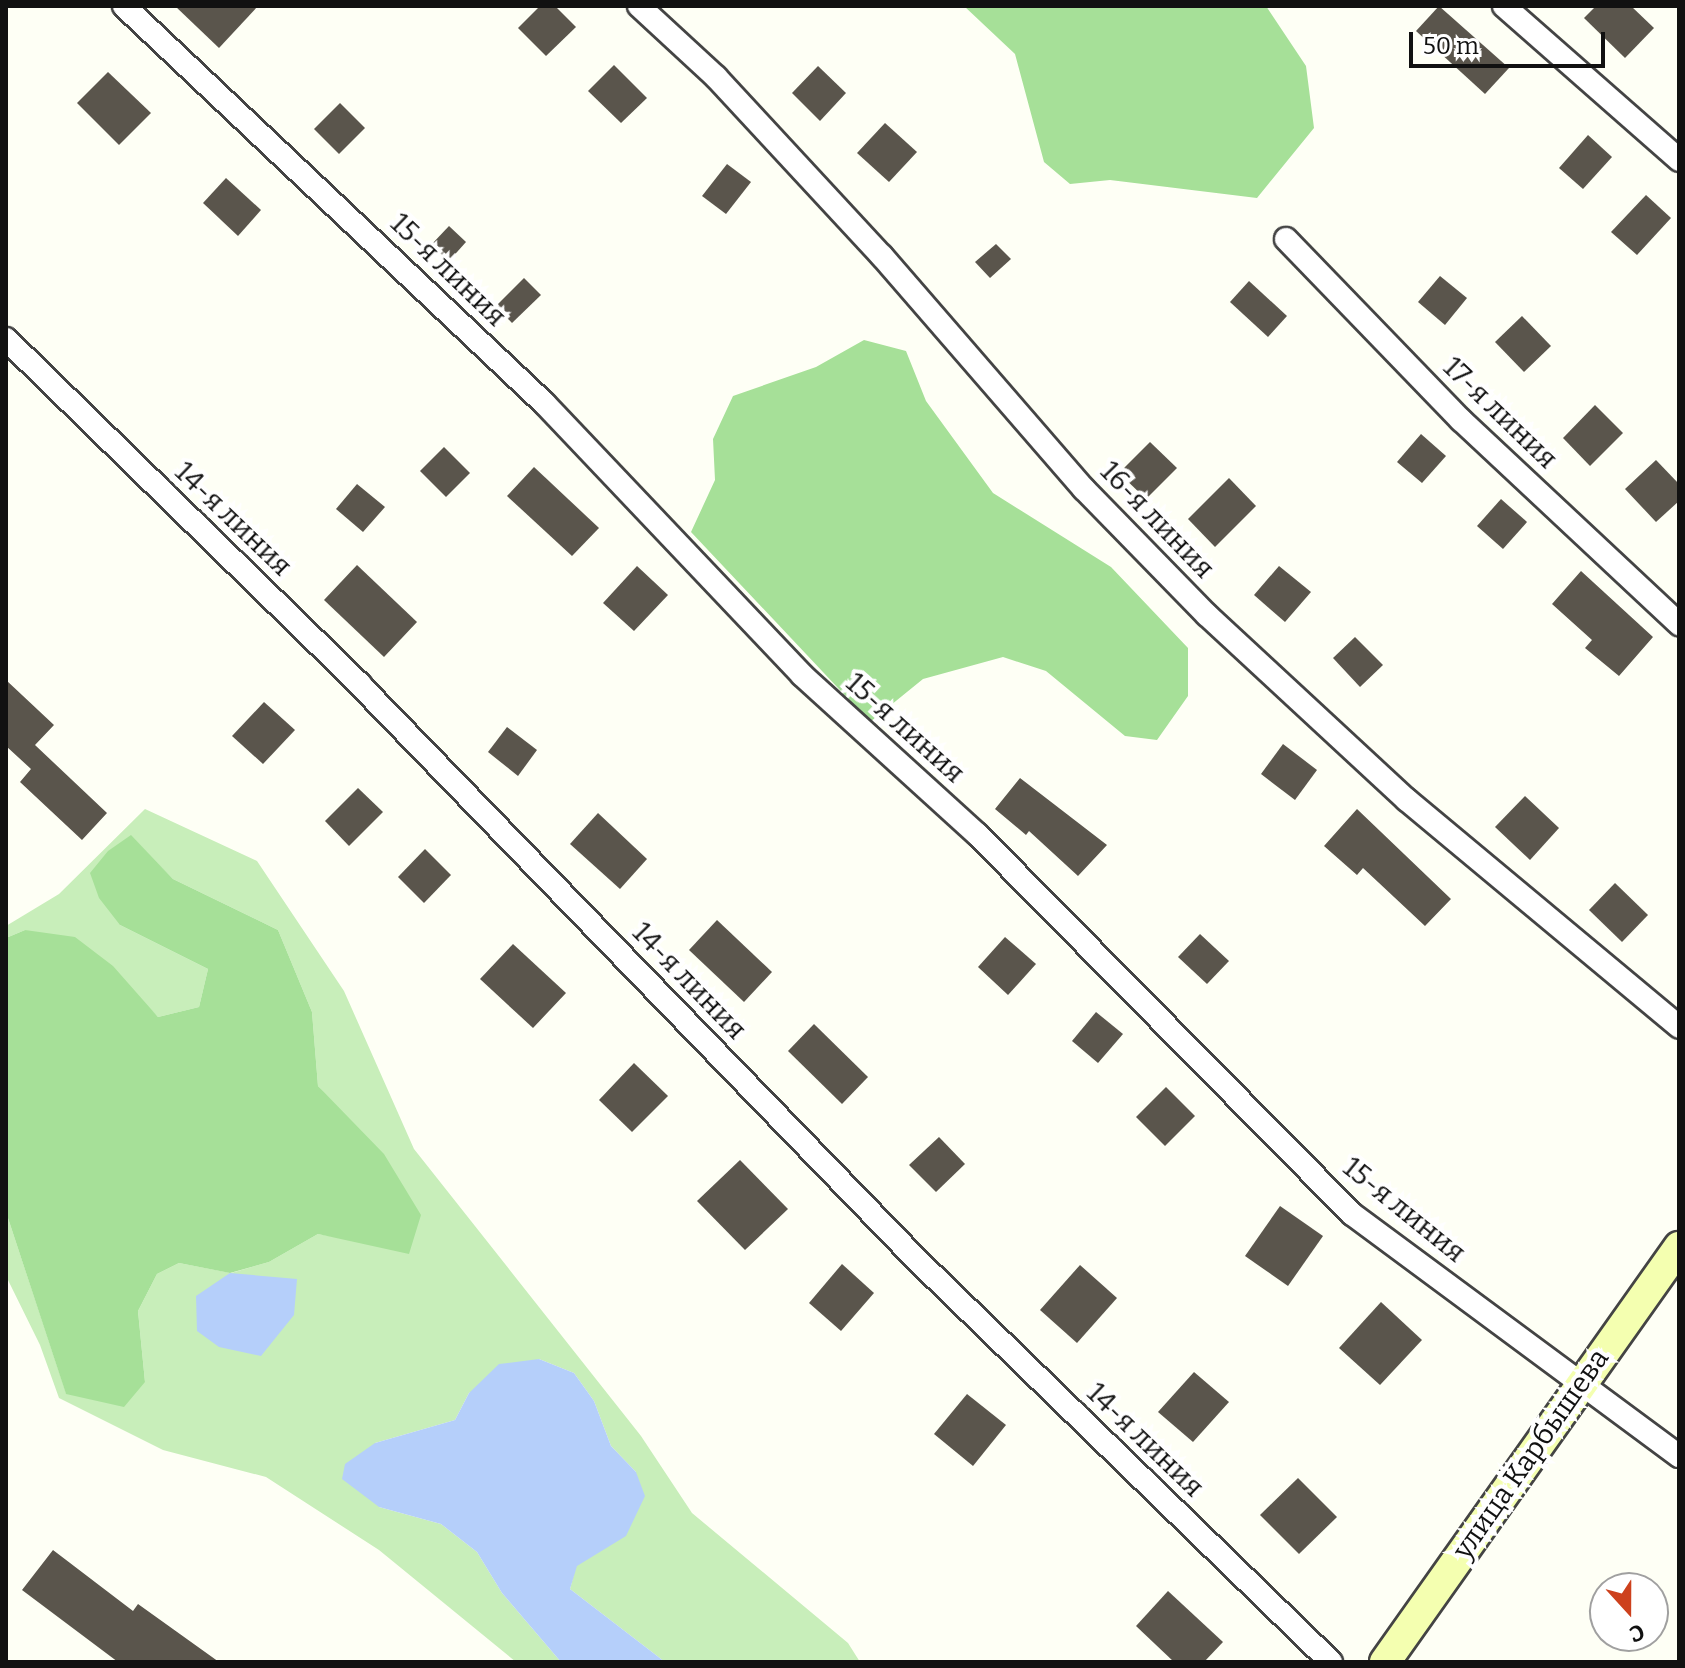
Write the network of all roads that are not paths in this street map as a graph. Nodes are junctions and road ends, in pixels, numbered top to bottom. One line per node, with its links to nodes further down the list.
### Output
1 (124, 6): 10 (street, 15-я линия)
2 (639, 6): 8 (street, 16-я линия)
3 (1504, 6): 4 (street)
4 (1679, 160)
5 (1286, 239): 7 (street, 17-я линия)
6 (6, 339): 12 (street, 14-я линия)
7 (1679, 624)
8 (1679, 1027)
9 (1679, 1247): 10 (main road, улица Карбышева)
10 (1582, 1382): 11 (street, 15-я линия); 13 (main road, улица Карбышева)
11 (1679, 1456)
12 (1331, 1662)
13 (1385, 1662)

